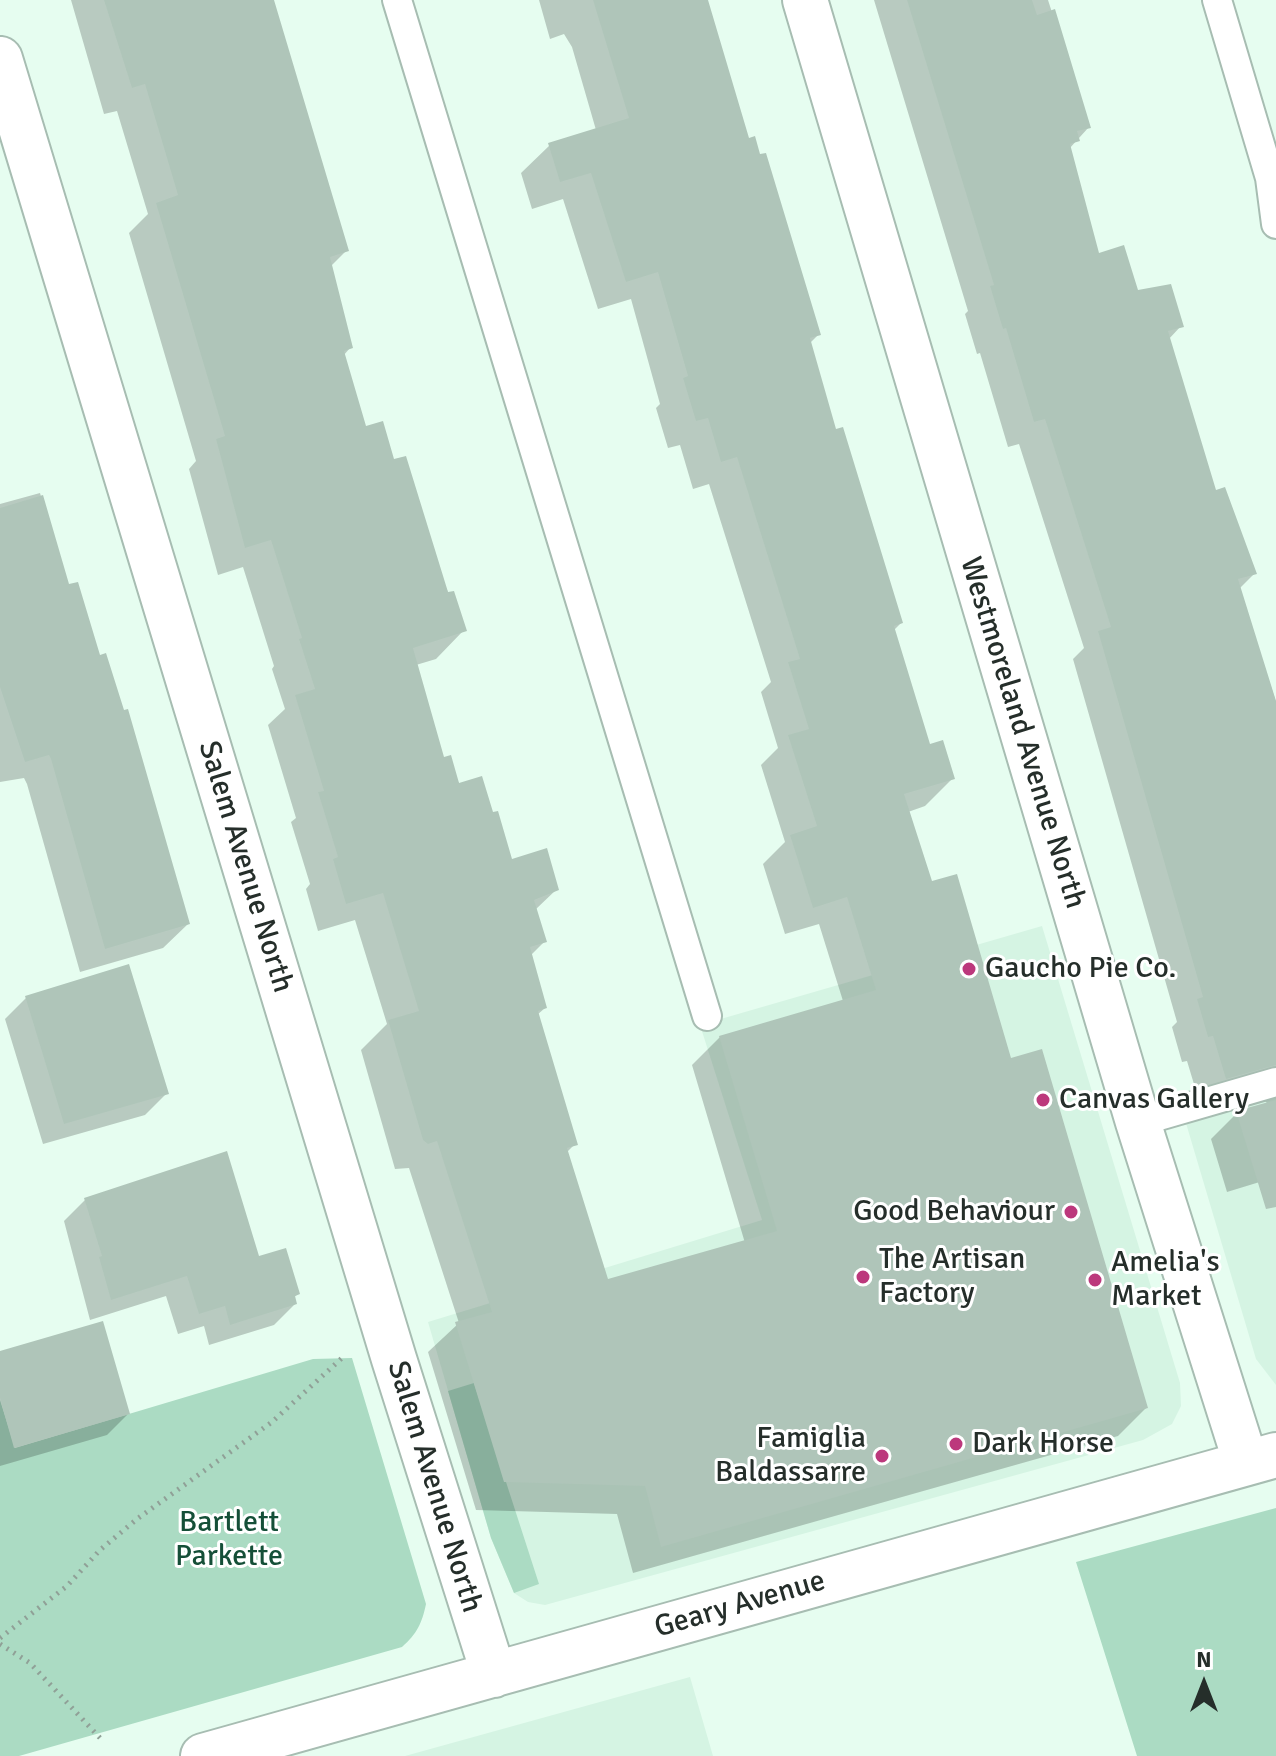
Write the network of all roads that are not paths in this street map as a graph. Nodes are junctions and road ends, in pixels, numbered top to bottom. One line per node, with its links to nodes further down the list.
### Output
1 (397, 0): 6 (lane)
2 (805, 0): 8 (street, Westmoreland Avenue North)
3 (1217, 0): 5 (lane)
4 (0, 59): 10 (street, Salem Avenue North)
5 (1276, 224)
6 (707, 1016)
7 (1276, 1082): 8 (lane)
8 (1138, 1122): 9 (street, Westmoreland Avenue North)
9 (1261, 1459): 10 (street, Geary Avenue)
10 (494, 1675): 11 (street, Geary Avenue)
11 (203, 1756)

